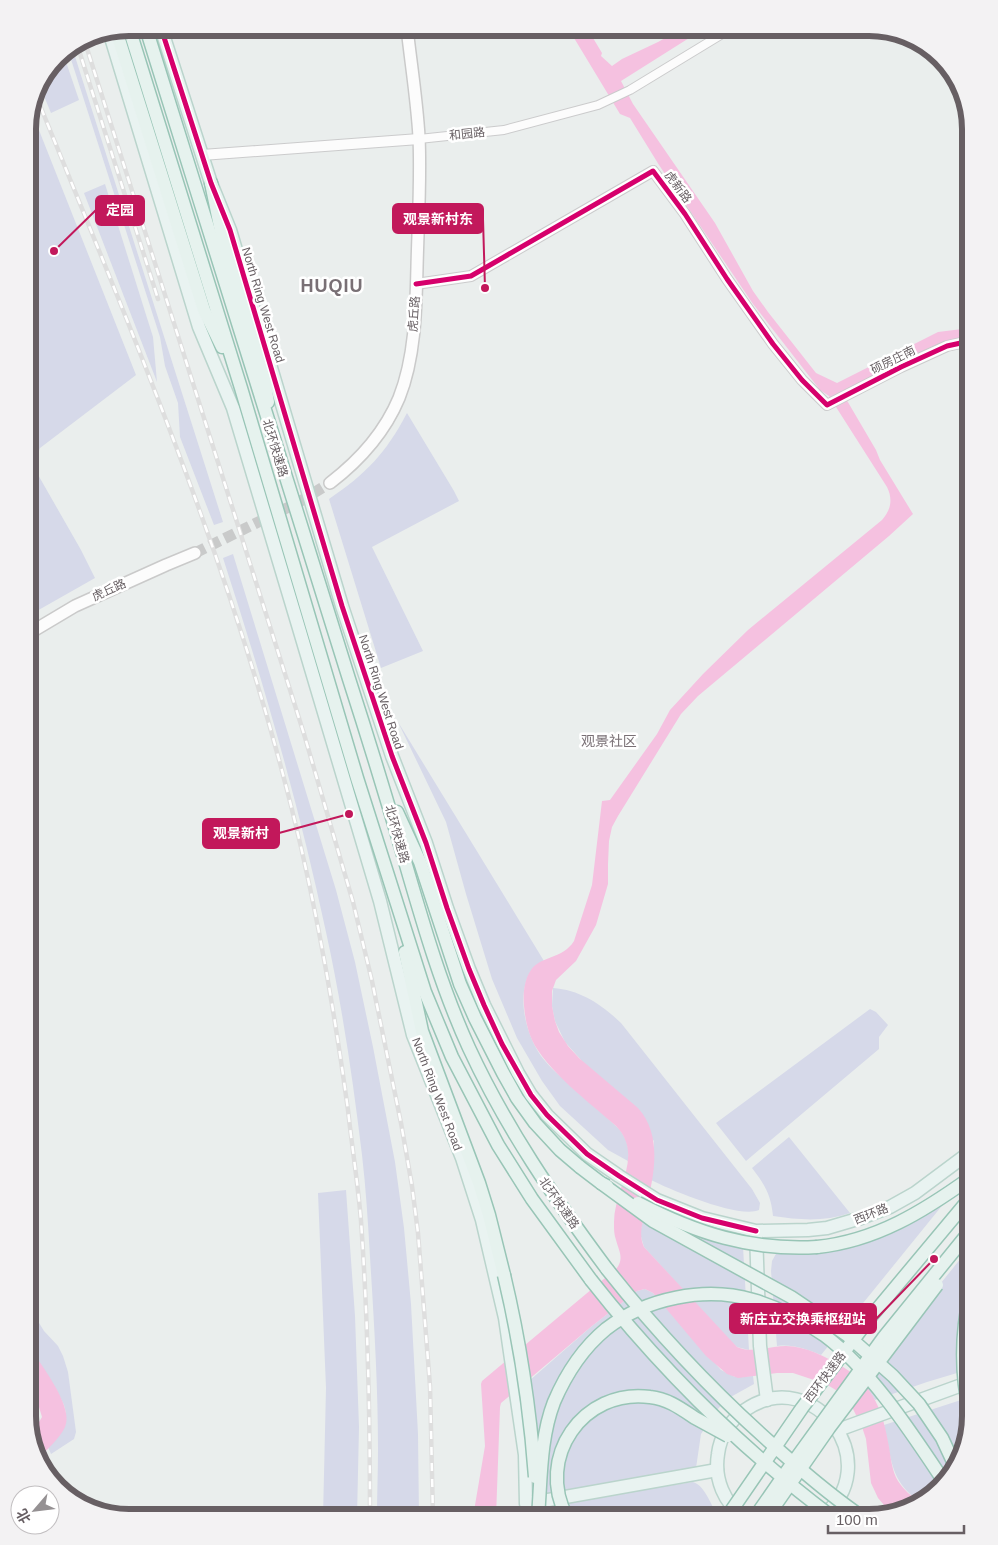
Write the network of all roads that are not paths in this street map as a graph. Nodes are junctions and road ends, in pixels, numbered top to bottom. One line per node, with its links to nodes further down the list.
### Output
1 (131, 36): 13 (highway, 北环快速路)
2 (148, 36): 15 (highway, 北环快速路)
3 (164, 36): 9 (main road, North Ring West Road)
4 (408, 36): 8 (main road, 虎丘路)
5 (720, 36): 8 (street, 和园路)
6 (118, 37): 13 (highway)
7 (111, 38): 37 (main road, North Ring West Road)
8 (419, 139): 9 (street, 和园路); 11 (main road, 虎丘路)
9 (202, 155): 10 (main road, North Ring West Road)
10 (212, 183): 15 (highway); 25 (main road, North Ring West Road)
11 (416, 284): 14 (street, 虎新路); 16 (main road, 虎丘路)
12 (962, 343): 14 (street, 硕房庄南)
13 (241, 388): 20 (highway, 北环快速路)
14 (829, 404)
15 (280, 463): 19 (highway, 北环快速路)
16 (330, 483)
17 (195, 554): 18 (main road, 虎丘路)
18 (36, 629)
19 (377, 766): 22 (highway, bridge); 50 (highway, 北环快速路, bridge)
20 (392, 889): 31 (highway, 北环快速路, bridge); 39 (highway, bridge)
21 (962, 1158): 25 (main road, 西环路)
22 (601, 1183): 23 (highway, bridge); 32 (highway, bridge)
23 (962, 1183)
24 (962, 1208): 36 (highway, 西环快速路, bridge)
25 (756, 1231): 29 (main road)
26 (962, 1241): 45 (highway, 西环快速路, bridge)
27 (962, 1254): 46 (highway, bridge)
28 (962, 1385): 30 (main road)
29 (767, 1400): 30 (main road); 33 (main road)
30 (844, 1428): 49 (main road)
31 (746, 1446): 35 (highway, 北环快速路, bridge); 41 (highway, bridge)
32 (951, 1458)
33 (717, 1470): 38 (main road); 44 (main road)
34 (940, 1476): 40 (highway, bridge)
35 (808, 1499): 47 (highway); 48 (highway, 北环快速路, bridge)
36 (734, 1506): 42 (highway, bridge); 43 (highway, 西环快速路, bridge)
37 (526, 1509)
38 (535, 1509)
39 (536, 1509)
40 (538, 1509)
41 (563, 1509)
42 (731, 1509)
43 (732, 1509)
44 (735, 1509)
45 (761, 1509)
46 (773, 1509)
47 (815, 1509)
48 (821, 1509)
49 (830, 1509)
50 (850, 1509)

